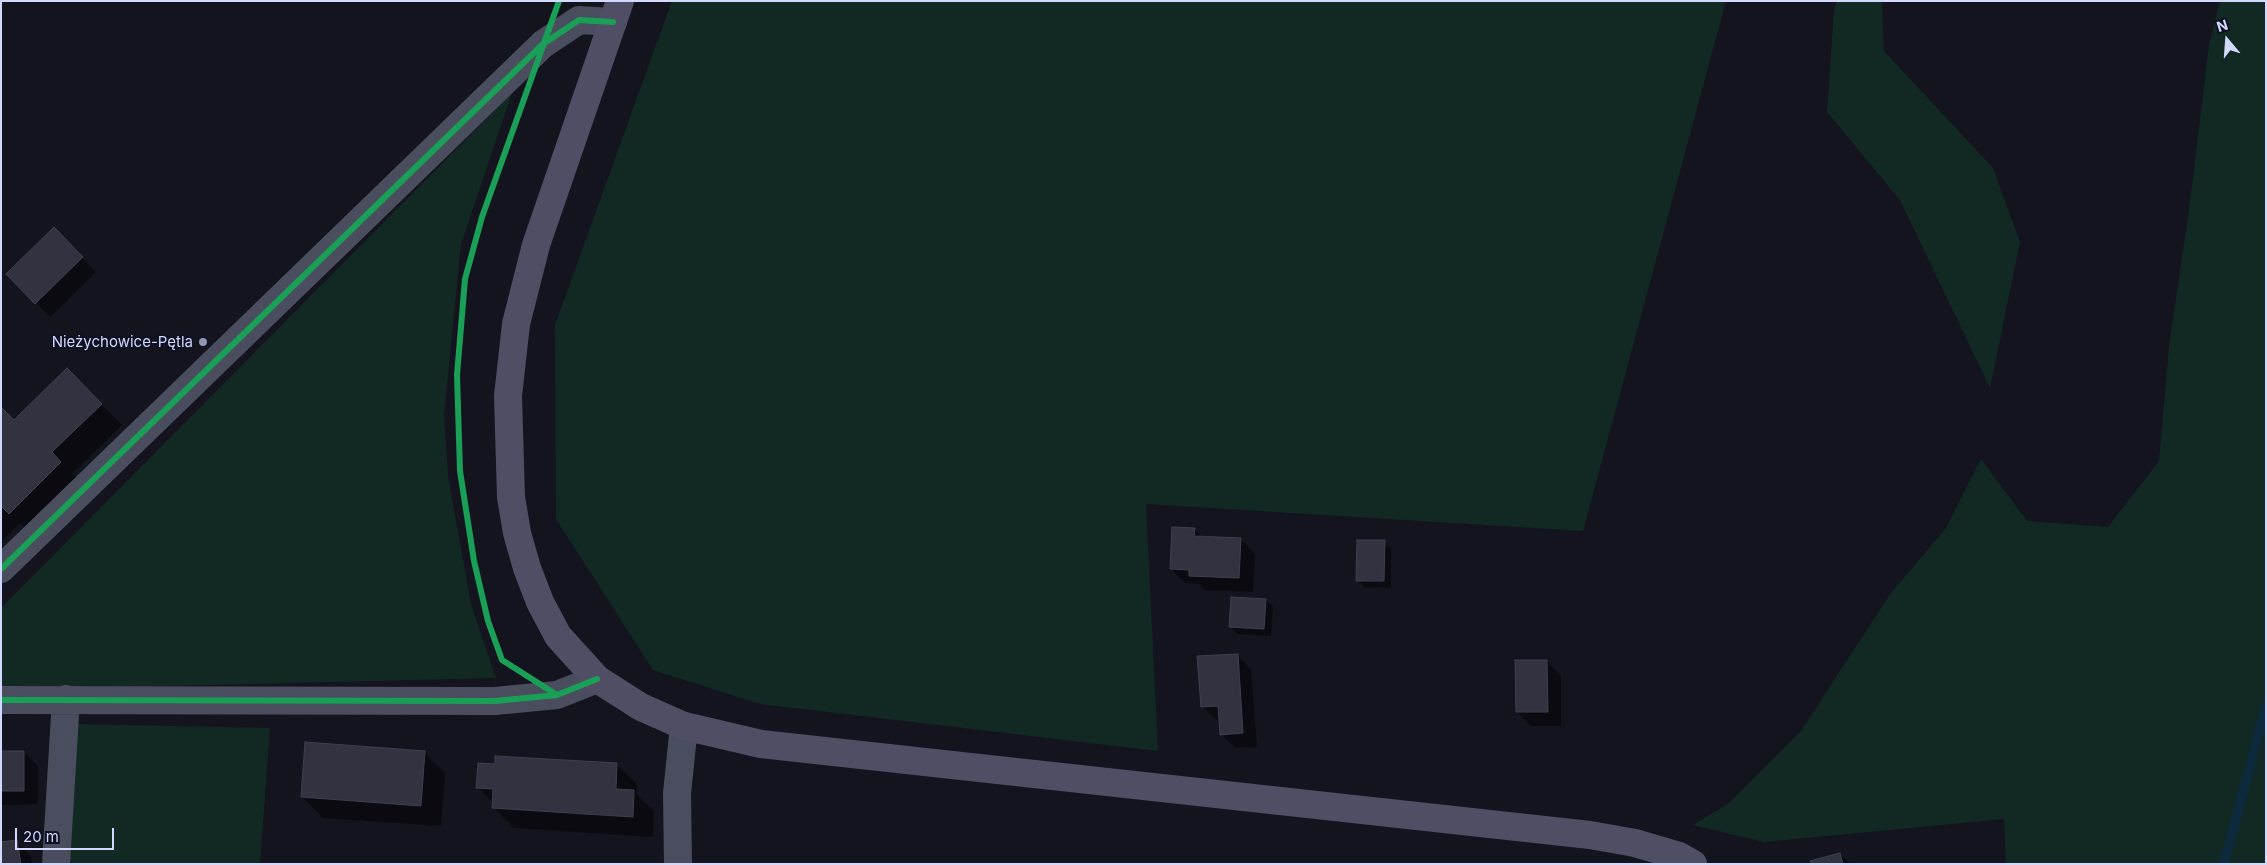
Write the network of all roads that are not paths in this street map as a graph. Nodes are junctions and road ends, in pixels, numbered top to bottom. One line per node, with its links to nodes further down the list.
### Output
1 (617, 11): 2 (street); 3 (main road)
2 (1, 569)
3 (597, 679): 4 (street); 6 (main road)
4 (66, 699): 5 (street); 7 (street)
5 (1, 700)
6 (684, 726): 8 (street); 9 (main road)
7 (56, 864)
8 (678, 864)
9 (1693, 864)

